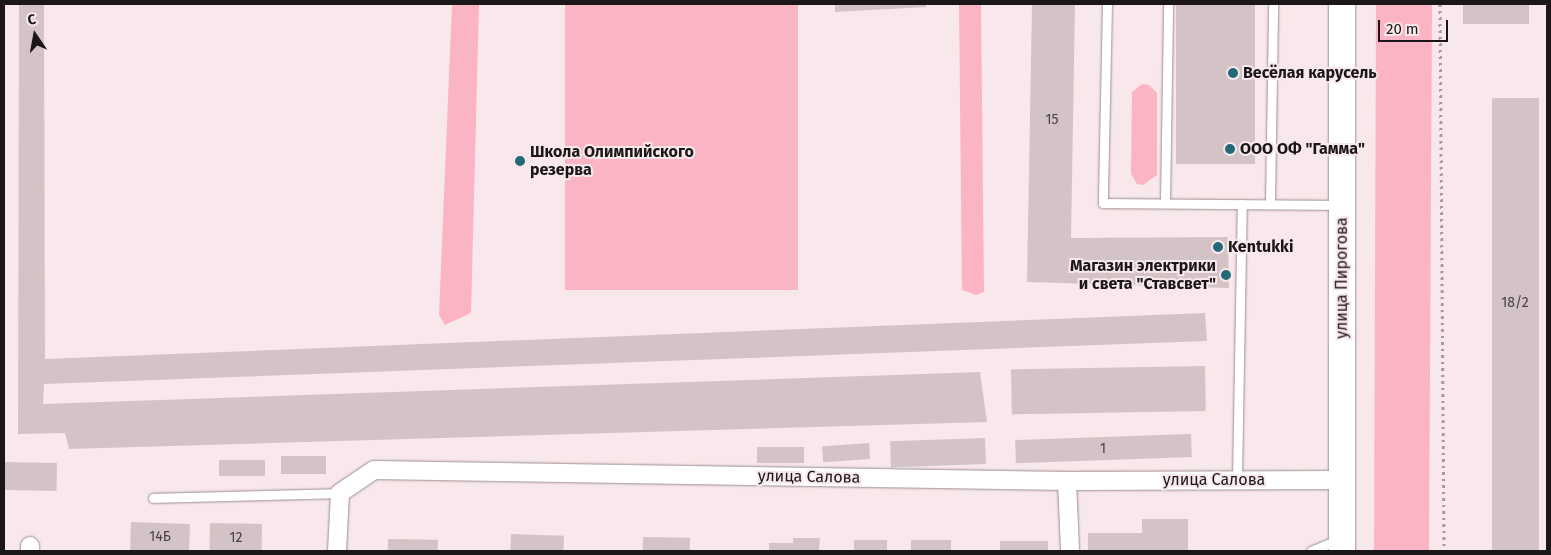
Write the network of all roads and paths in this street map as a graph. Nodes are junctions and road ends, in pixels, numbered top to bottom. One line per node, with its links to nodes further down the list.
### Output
1 (1106, 4): 6 (lane)
2 (1168, 4): 6 (lane)
3 (1273, 4): 7 (lane)
4 (1342, 4): 9 (main road, улица Пирогова)
5 (1440, 4): 19 (path)
6 (1165, 203): 8 (lane)
7 (1270, 203): 8 (lane); 9 (lane)
8 (1242, 204): 10 (lane)
9 (1342, 205): 11 (main road, улица Пирогова)
10 (1237, 479): 11 (street, улица Салова); 12 (street, улица Салова)
11 (1343, 480): 15 (main road, улица Пирогова)
12 (1067, 481): 13 (street, улица Салова); 17 (street)
13 (340, 493): 14 (lane); 16 (street)
14 (153, 498)
15 (1342, 545): 18 (lane)
16 (337, 551)
17 (1070, 551)
18 (1311, 551)
19 (1444, 551)

